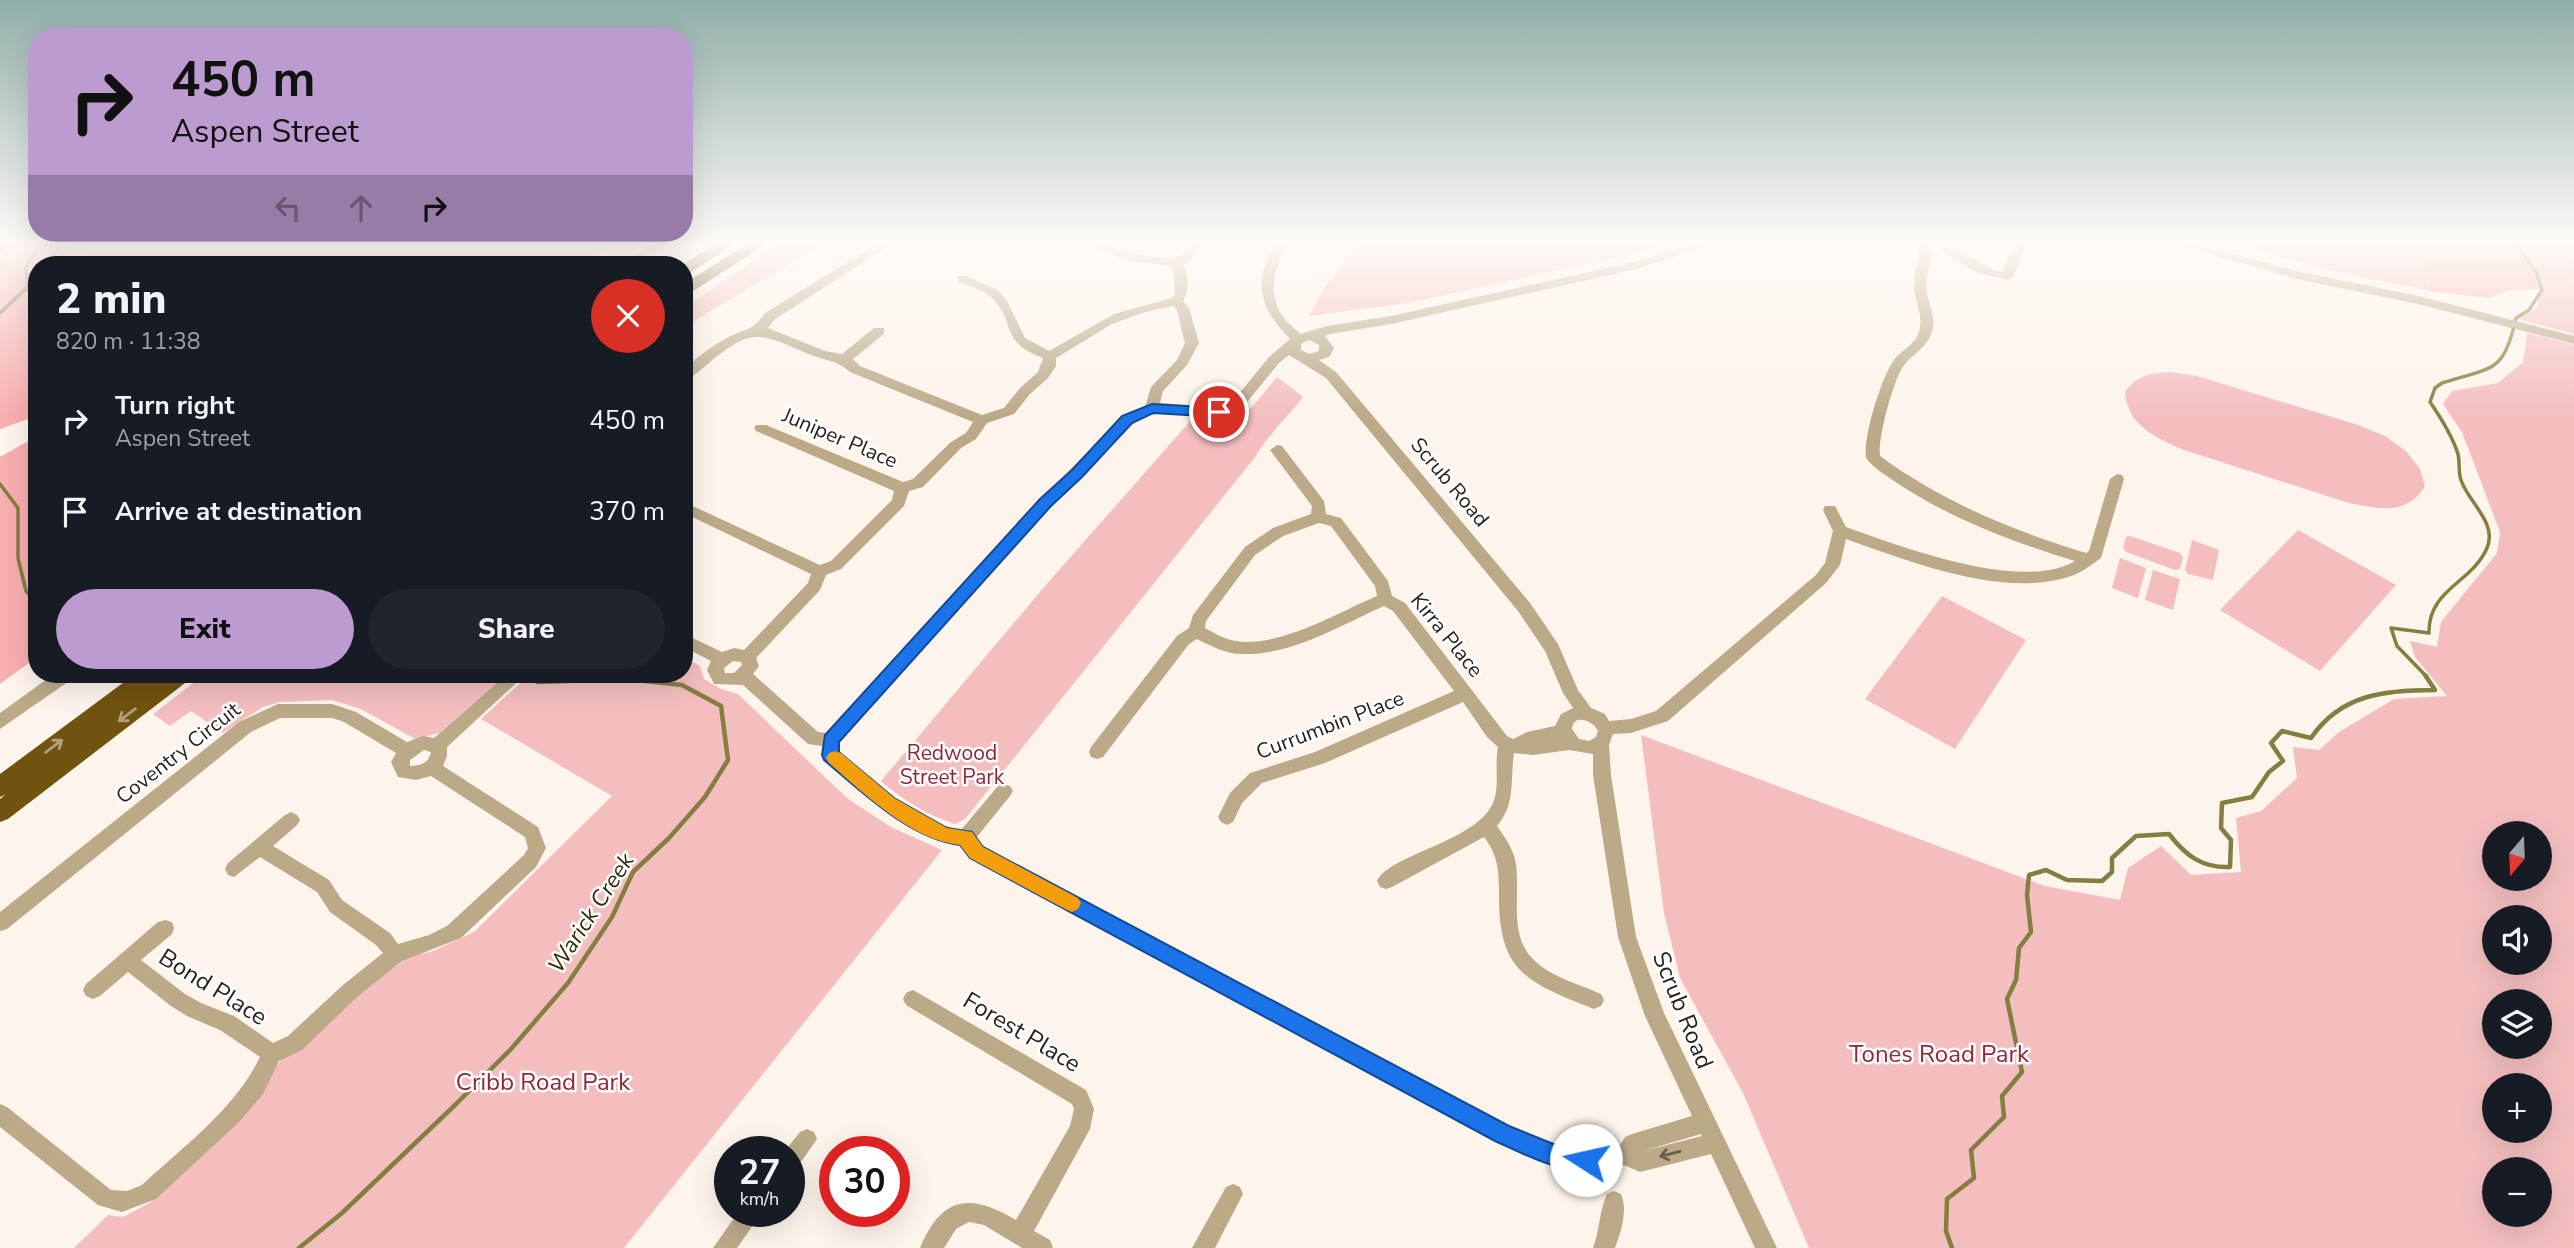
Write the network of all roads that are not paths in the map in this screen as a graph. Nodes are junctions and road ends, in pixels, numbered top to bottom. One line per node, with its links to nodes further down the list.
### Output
1 (795, 300): 9 (street)
2 (1001, 300): 15 (street)
3 (1269, 300): 13 (street, Scrub Road)
4 (1475, 300): 8 (street)
5 (1924, 300): 29 (street)
6 (2413, 300): 12 (street)
7 (1176, 302): 15 (street); 19 (street)
8 (1347, 328): 11 (street); 14 (street)
9 (759, 331): 16 (street); 17 (street)
10 (879, 331): 16 (street)
11 (1312, 336): 13 (street); 14 (street)
12 (2574, 340)
13 (1299, 350): 14 (street); 18 (street, Scrub Road); 19 (street)
14 (1325, 350): 18 (street, Scrub Road)
15 (1050, 356): 20 (street)
16 (845, 359): 20 (street)
17 (693, 369)
18 (1331, 375): 42 (street, Scrub Road)
19 (1152, 408): 45 (street)
20 (982, 420): 24 (street)
21 (761, 428): 24 (street, Juniper Place)
22 (1277, 450): 27 (street)
23 (2118, 480): 29 (street)
24 (902, 488): 30 (street)
25 (1830, 510): 28 (street)
26 (693, 512): 30 (street)
27 (1318, 517): 31 (street, Kirra Place); 32 (street)
28 (1840, 531): 29 (street); 44 (street)
29 (2087, 559)
30 (820, 571): 34 (street)
31 (1385, 599): 32 (street); 41 (street, Kirra Place)
32 (1196, 631): 49 (street)
33 (693, 644): 35 (street)
34 (747, 657): 35 (street); 36 (street)
35 (721, 660): 36 (street)
36 (744, 676): 45 (street)
37 (54, 683): 43 (street)
38 (138, 683): 51 (highway, one-way to 38)
39 (169, 683): 53 (highway, one-way to 53)
40 (508, 683): 46 (street)
41 (1466, 693): 47 (street, Kirra Place); 54 (street, Currumbin Place)
42 (1571, 694): 44 (street, Scrub Road)
43 (0, 722)
44 (1583, 732): 47 (street); 70 (street, Scrub Road)
45 (831, 740): 57 (street)
46 (437, 746): 48 (street); 50 (street)
47 (1511, 746): 56 (street)
48 (407, 751): 50 (street); 61 (street, Coventry Circuit)
49 (1097, 752)
50 (431, 767): 63 (street)
51 (0, 788)
52 (1004, 791): 57 (street)
53 (0, 812)
54 (1227, 817)
55 (291, 820): 58 (street)
56 (1487, 827): 60 (street); 67 (street)
57 (965, 838): 74 (street)
58 (259, 847): 59 (street); 63 (street)
59 (234, 869)
60 (1386, 881)
61 (0, 923)
62 (166, 928): 64 (street, Bond Place)
63 (395, 955): 68 (street)
64 (128, 961): 65 (street, Bond Place); 68 (street, Bond Place)
65 (93, 990)
66 (913, 999): 78 (street, Forest Place)
67 (1594, 1000)
68 (272, 1054): 69 (street)
69 (0, 1114)
70 (1706, 1122): 73 (street, Scrub Road); 74 (street)
71 (807, 1139): 72 (street)
72 (805, 1142)
73 (1715, 1143): 74 (street, one-way to 74); 84 (street, Scrub Road)
74 (1626, 1154)
75 (1233, 1194): 82 (street)
76 (1614, 1201): 83 (street)
77 (740, 1227): 79 (street)
78 (1020, 1234): 80 (street); 81 (street)
79 (724, 1248)
80 (931, 1248)
81 (1042, 1248)
82 (1203, 1248)
83 (1604, 1248)
84 (1766, 1248)

